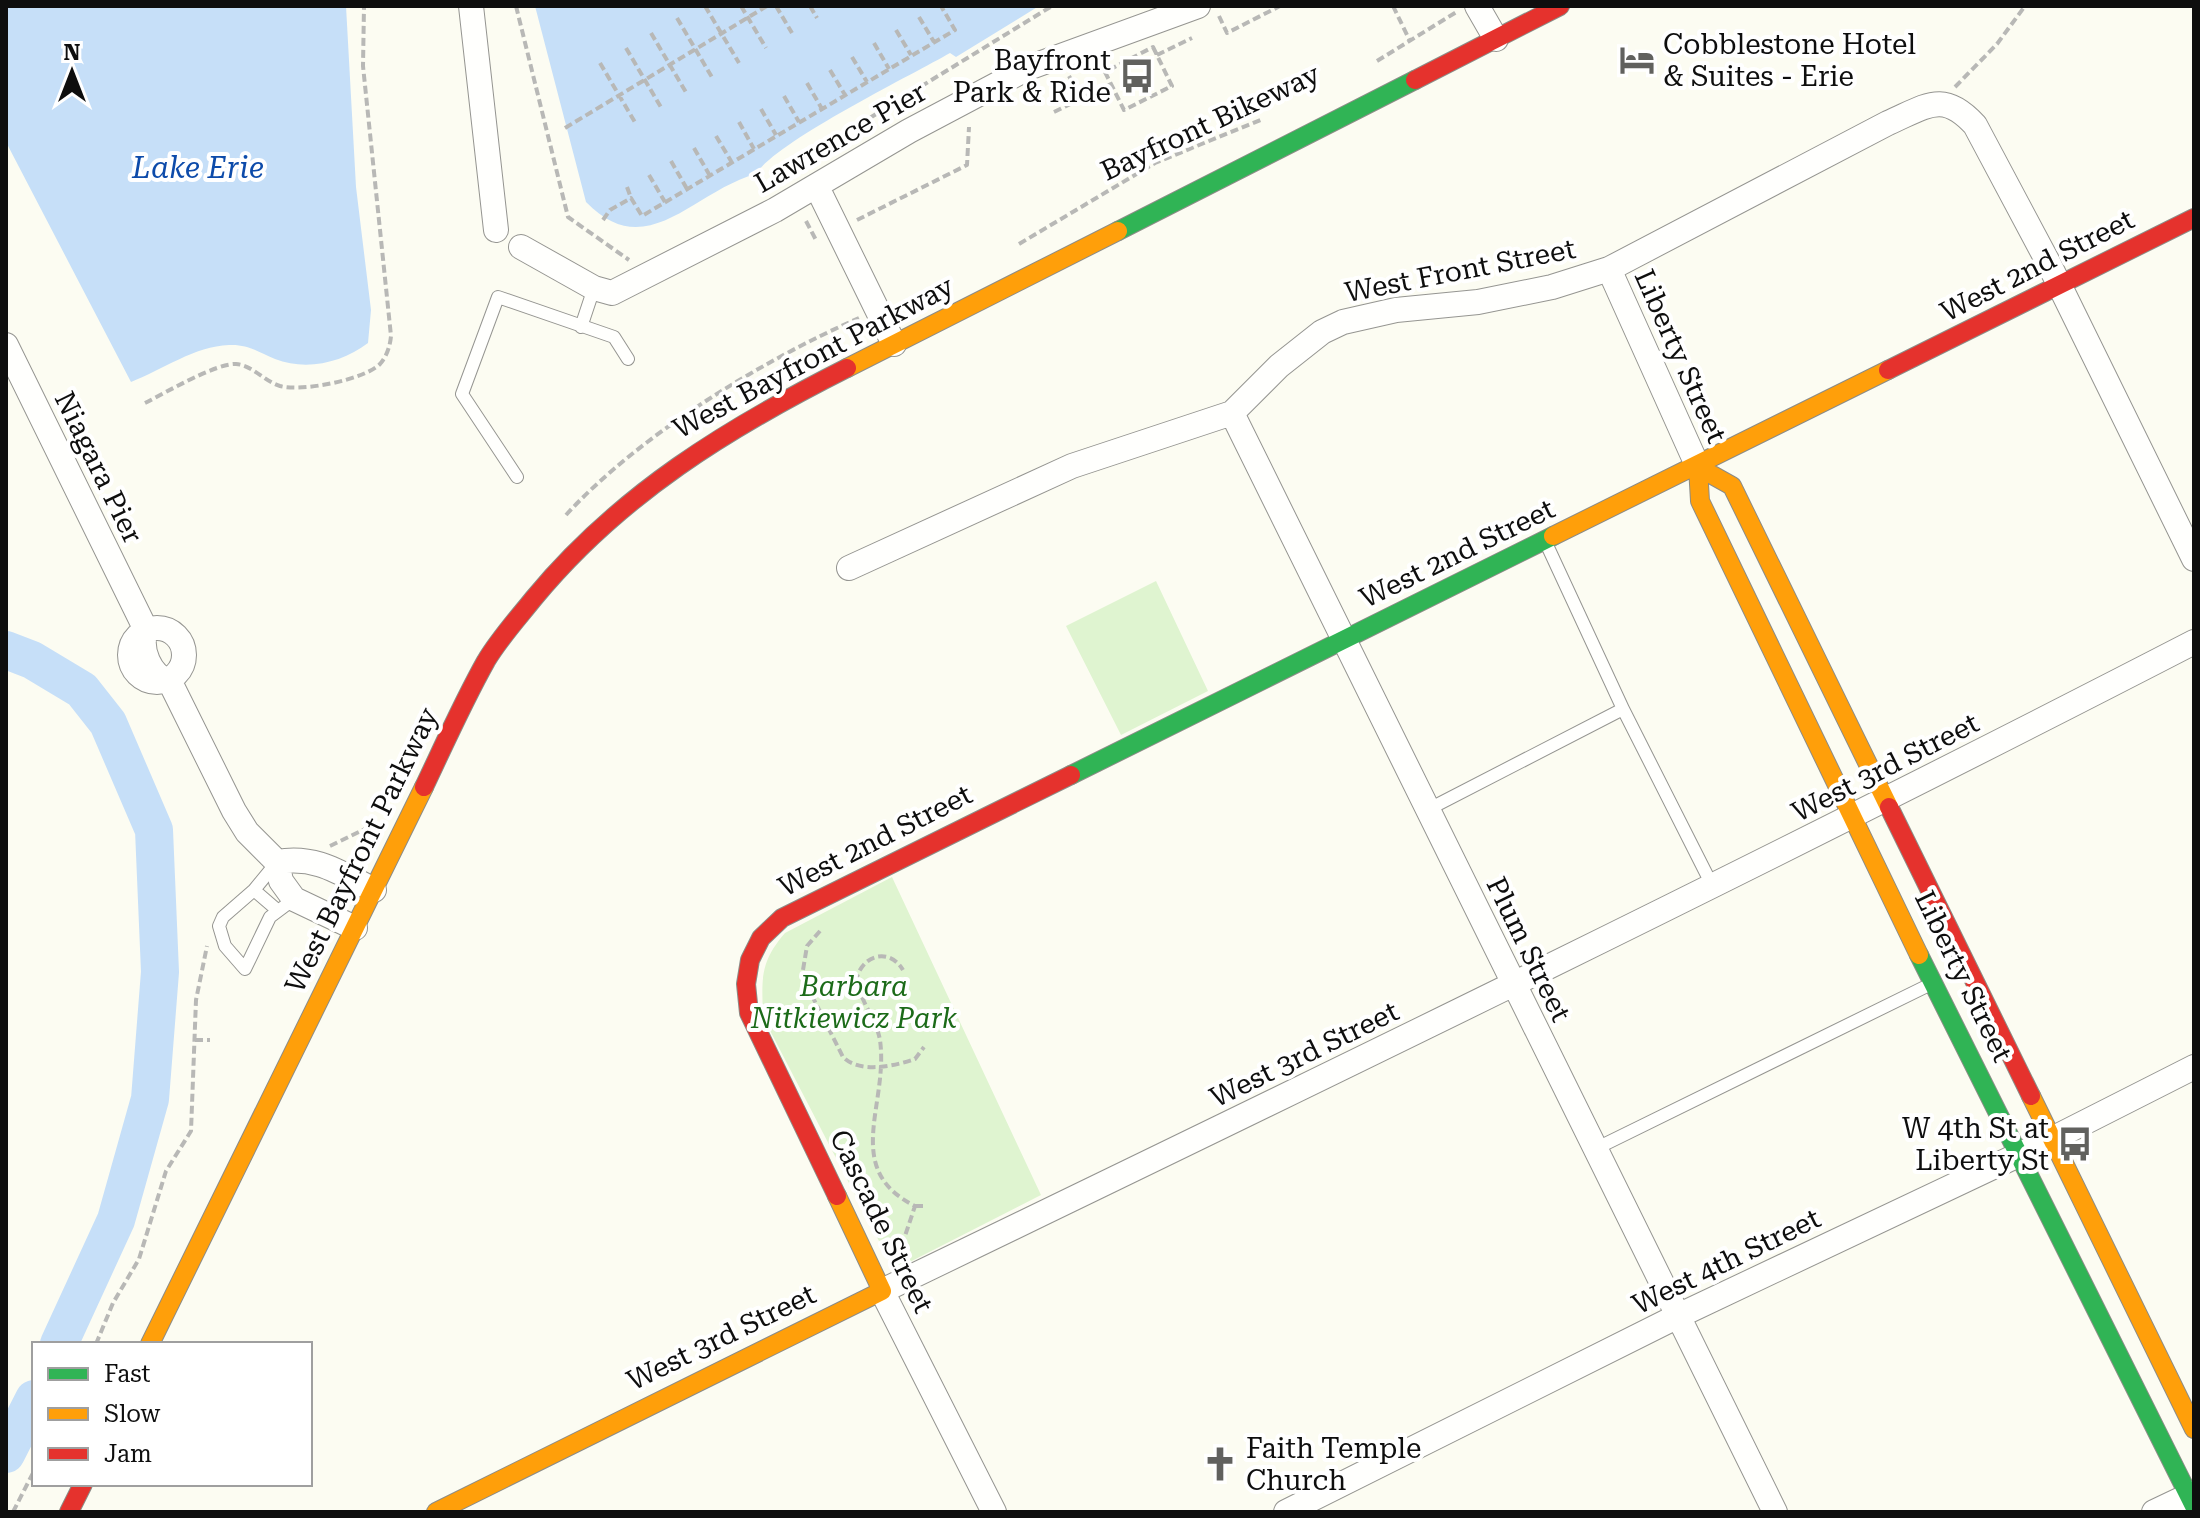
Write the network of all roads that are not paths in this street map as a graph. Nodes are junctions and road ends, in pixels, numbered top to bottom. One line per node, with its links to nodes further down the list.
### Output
1 (471, 6): 9 (street)
2 (1477, 6): 6 (street)
3 (1560, 6): 6 (main road, West Bayfront Parkway)
4 (1208, 11): 5 (street, Lawrence Pier)
5 (1164, 12): 7 (street, Lawrence Pier)
6 (1496, 39): 15 (main road, West Bayfront Parkway)
7 (817, 187): 13 (street, Lawrence Pier); 15 (street)
8 (2194, 218): 12 (main road, West 2nd Street)
9 (496, 230)
10 (521, 247): 13 (street)
11 (1609, 269): 12 (street, West Front Street); 18 (street, West Front Street); 19 (street, Liberty Street)
12 (2059, 286): 19 (main road, West 2nd Street); 22 (street)
13 (594, 288): 14 (lane)
14 (581, 327): 17 (lane); 20 (lane)
15 (894, 344): 35 (main road, West Bayfront Parkway)
16 (6, 345): 24 (street, Niagara Pier)
17 (628, 359)
18 (1232, 413): 23 (street, West Front Street); 25 (street, Plum Street)
19 (1698, 467): 21 (main road, West 2nd Street); 29 (main road, Liberty Street); 31 (main road, Liberty Street)
20 (517, 477)
21 (1545, 541): 25 (main road, West 2nd Street); 28 (lane)
22 (2194, 559)
23 (849, 568)
24 (142, 622): 27 (street, Niagara Pier); 27 (street)
25 (1345, 639): 30 (street, Plum Street); 38 (main road, West 2nd Street)
26 (2194, 642): 29 (street, West 3rd Street)
27 (170, 682): 32 (street, Niagara Pier)
28 (1623, 709): 30 (lane); 33 (lane)
29 (1885, 802): 31 (street, West 3rd Street); 42 (main road, Liberty Street)
30 (1427, 810): 40 (street, Plum Street)
31 (1855, 817): 33 (street, West 3rd Street); 39 (main road, Liberty Street)
32 (277, 862): 34 (lane); 35 (street); 36 (street)
33 (1713, 887): 40 (street, West 3rd Street)
34 (254, 890): 36 (lane); 36 (lane)
35 (374, 890): 37 (main road, West Bayfront Parkway)
36 (285, 904): 37 (street)
37 (355, 928): 47 (main road, West Bayfront Parkway)
38 (752, 948): 45 (main road, Cascade Street)
39 (1934, 982): 43 (lane); 44 (main road, Liberty Street)
40 (1514, 986): 43 (street, Plum Street); 45 (street, West 3rd Street)
41 (2194, 1067): 42 (street, West 4th Street)
42 (2050, 1140): 44 (street, West 4th Street); 48 (main road, Liberty Street)
43 (1595, 1149): 46 (street, Plum Street)
44 (2016, 1155): 46 (street, West 4th Street); 50 (main road, Liberty Street)
45 (882, 1291): 52 (main road, West 3rd Street); 53 (street, Cascade Street)
46 (1678, 1316): 54 (street, West 4th Street); 55 (street, Plum Street)
47 (151, 1342)
48 (2194, 1429)
49 (82, 1486): 51 (main road)
50 (2192, 1498): 56 (street)
51 (69, 1512)
52 (436, 1512)
53 (994, 1512)
54 (1286, 1512)
55 (1775, 1512)
56 (2154, 1512)

